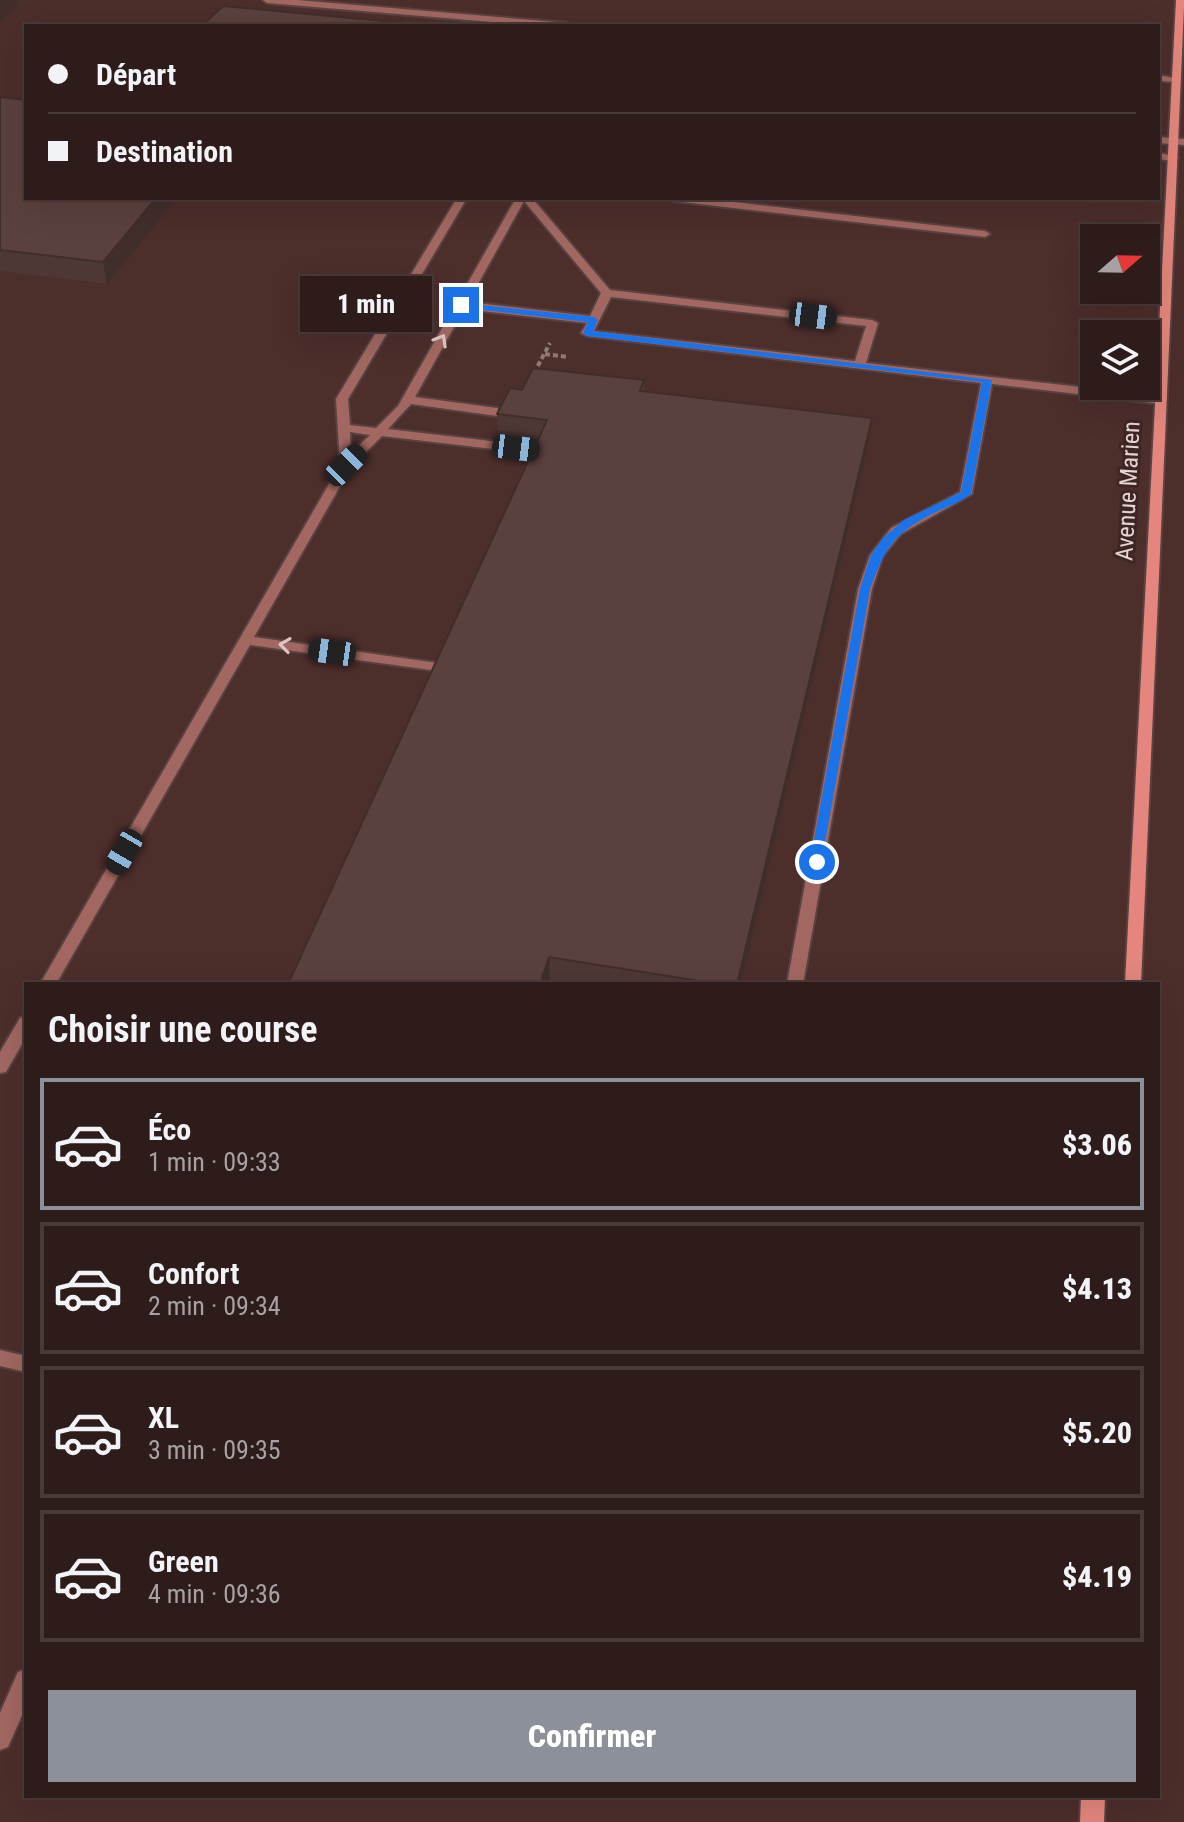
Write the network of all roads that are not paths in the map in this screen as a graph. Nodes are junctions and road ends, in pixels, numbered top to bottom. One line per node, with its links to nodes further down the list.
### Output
1 (267, 0): 3 (street)
2 (1180, 0): 5 (street, Avenue Marien)
3 (545, 24)
4 (1160, 78): 5 (street)
5 (1176, 79): 6 (street, Avenue Marien)
6 (1179, 142): 8 (street, Avenue Marien)
7 (1160, 156): 8 (street)
8 (1173, 158): 20 (street, Avenue Marien)
9 (461, 200): 22 (street)
10 (523, 200): 15 (street)
11 (526, 200): 14 (street)
12 (690, 200): 13 (street)
13 (985, 234)
14 (607, 293): 16 (street); 17 (street)
15 (461, 305): 16 (street); 19 (street, one-way to 15)
16 (594, 320): 17 (street)
17 (860, 365): 18 (street)
18 (987, 380): 20 (street); 29 (street)
19 (407, 400): 21 (street); 23 (street)
20 (1161, 400): 30 (street, Avenue Marien)
21 (497, 412)
22 (344, 428): 23 (street); 25 (street)
23 (379, 431): 24 (street); 25 (street)
24 (543, 451)
25 (346, 465): 26 (street)
26 (246, 640): 27 (street, one-way to 26); 28 (street)
27 (445, 668)
28 (49, 982)
29 (795, 982)
30 (1133, 982)
31 (24, 1025): 32 (street)
32 (0, 1067)
33 (0, 1358): 34 (street)
34 (24, 1364)
35 (24, 1685): 36 (street)
36 (0, 1739)
37 (1093, 1798): 38 (street)
38 (1092, 1822)

